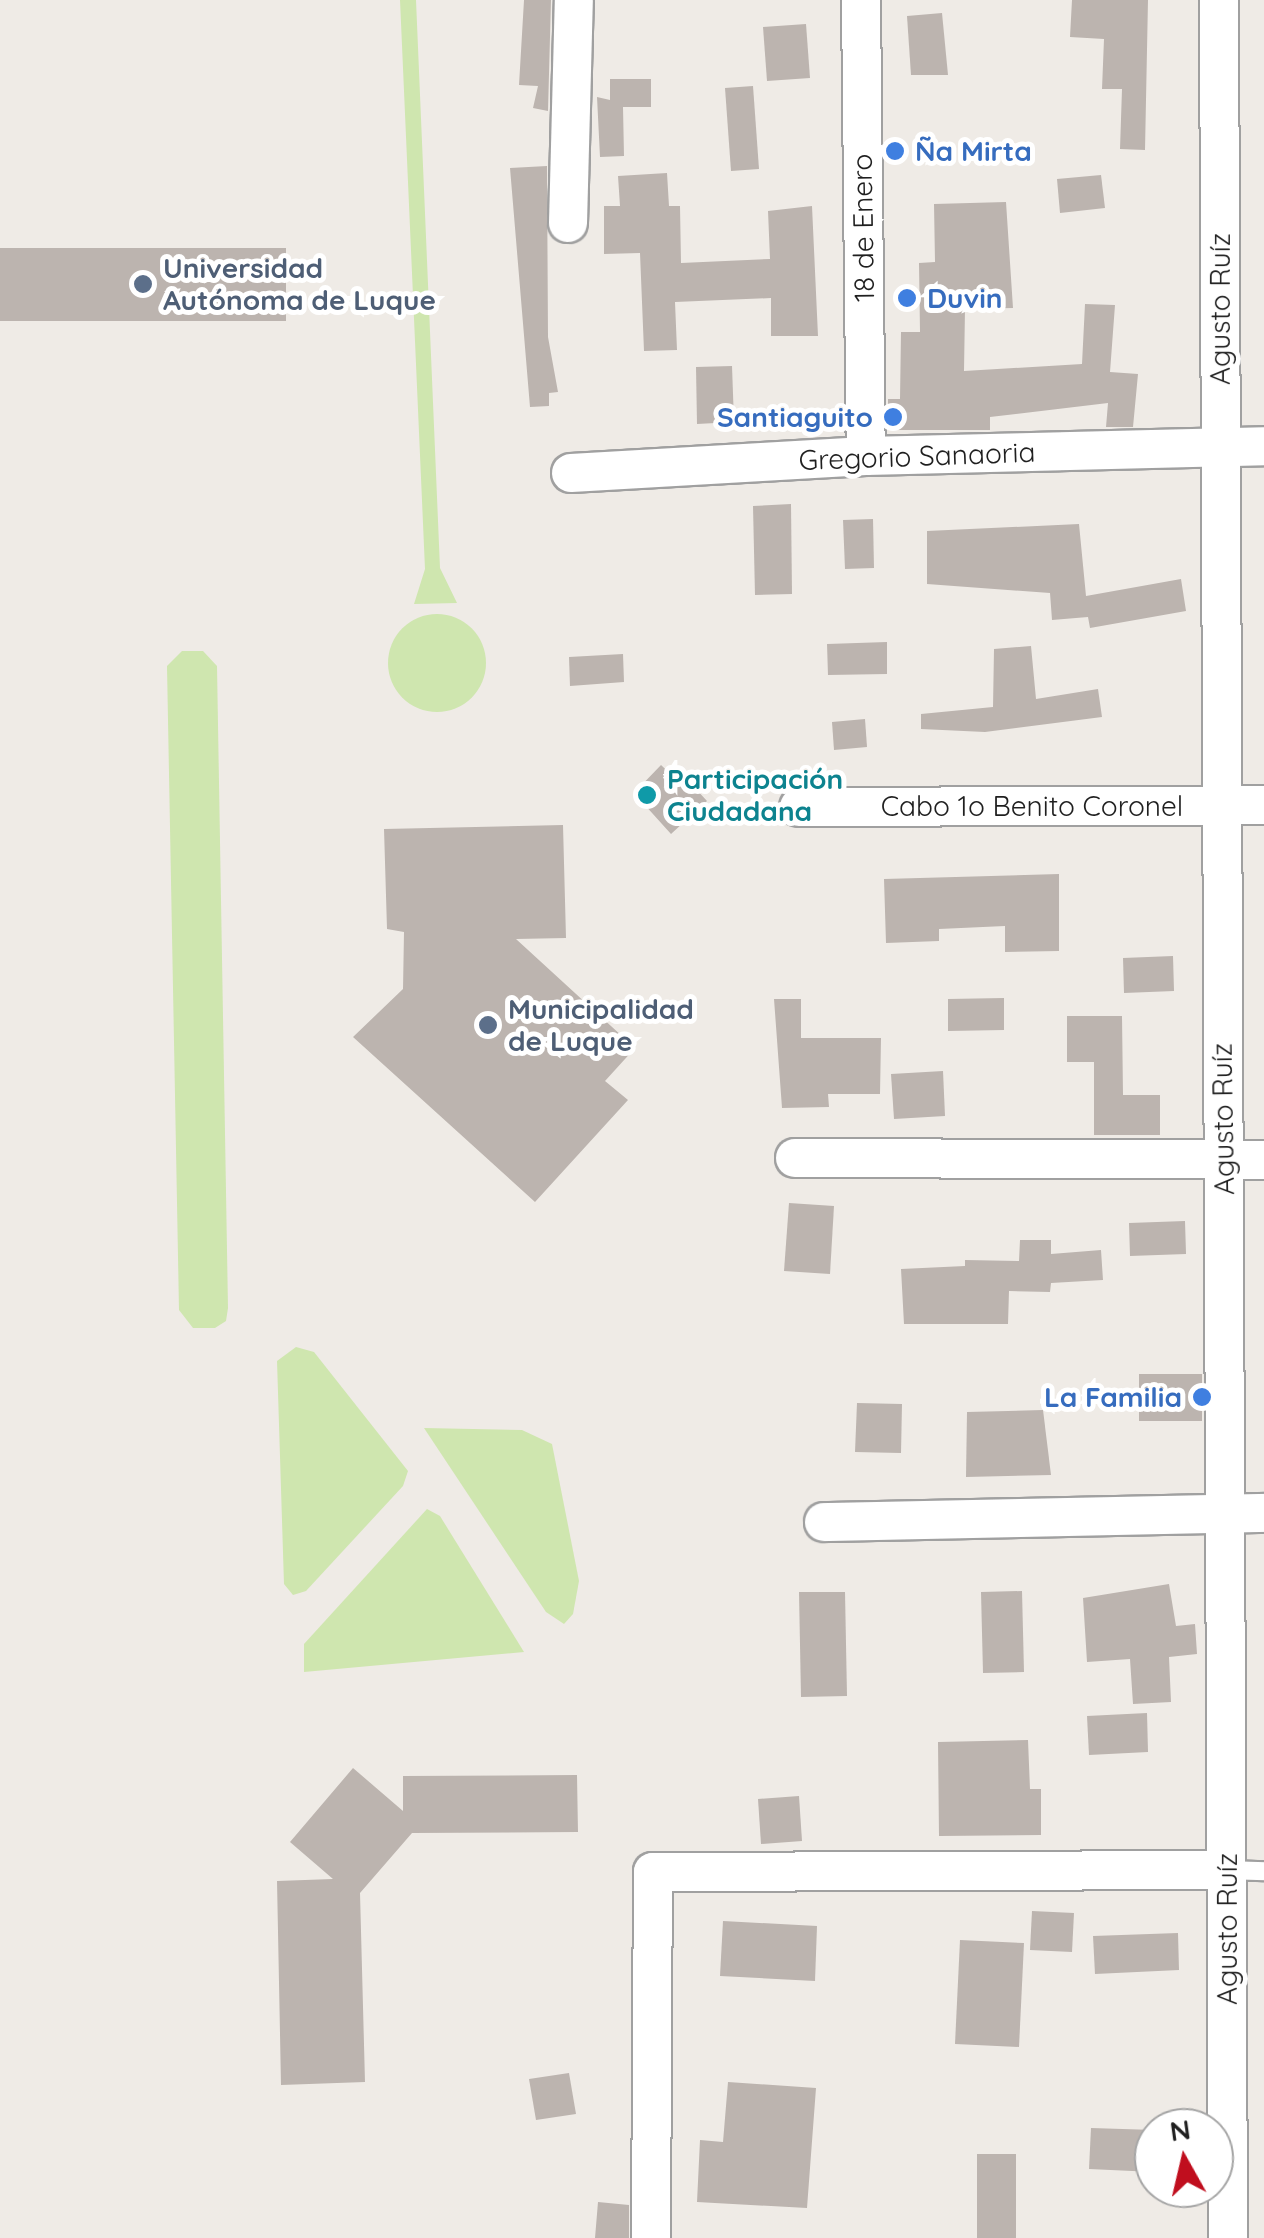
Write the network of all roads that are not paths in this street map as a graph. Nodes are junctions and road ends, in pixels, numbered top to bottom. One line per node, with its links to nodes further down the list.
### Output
1 (574, 0): 4 (street)
2 (861, 0): 7 (street, 18 de Enero)
3 (1219, 0): 5 (street, Agusto Ruíz)
4 (568, 223)
5 (1221, 446): 6 (street, Gregorio Sanaoria); 7 (street, Gregorio Sanaoria); 9 (street, Agusto Ruíz)
6 (1264, 446)
7 (866, 456): 8 (street, Gregorio Sanaoria)
8 (571, 472)
9 (1220, 805): 10 (street, Cabo 1o Benito Coronel); 11 (street, Cabo 1o Benito Coronel); 13 (street, Agusto Ruíz)
10 (1264, 805)
11 (799, 808)
12 (795, 1158): 13 (street)
13 (1224, 1160): 14 (street); 16 (street, Agusto Ruíz)
14 (1264, 1160)
15 (1264, 1513): 16 (street)
16 (1225, 1514): 17 (street); 18 (street, Agusto Ruíz)
17 (824, 1522)
18 (1245, 1871): 19 (street); 20 (street, Agusto Ruíz)
19 (651, 2238)
20 (1228, 2238)

